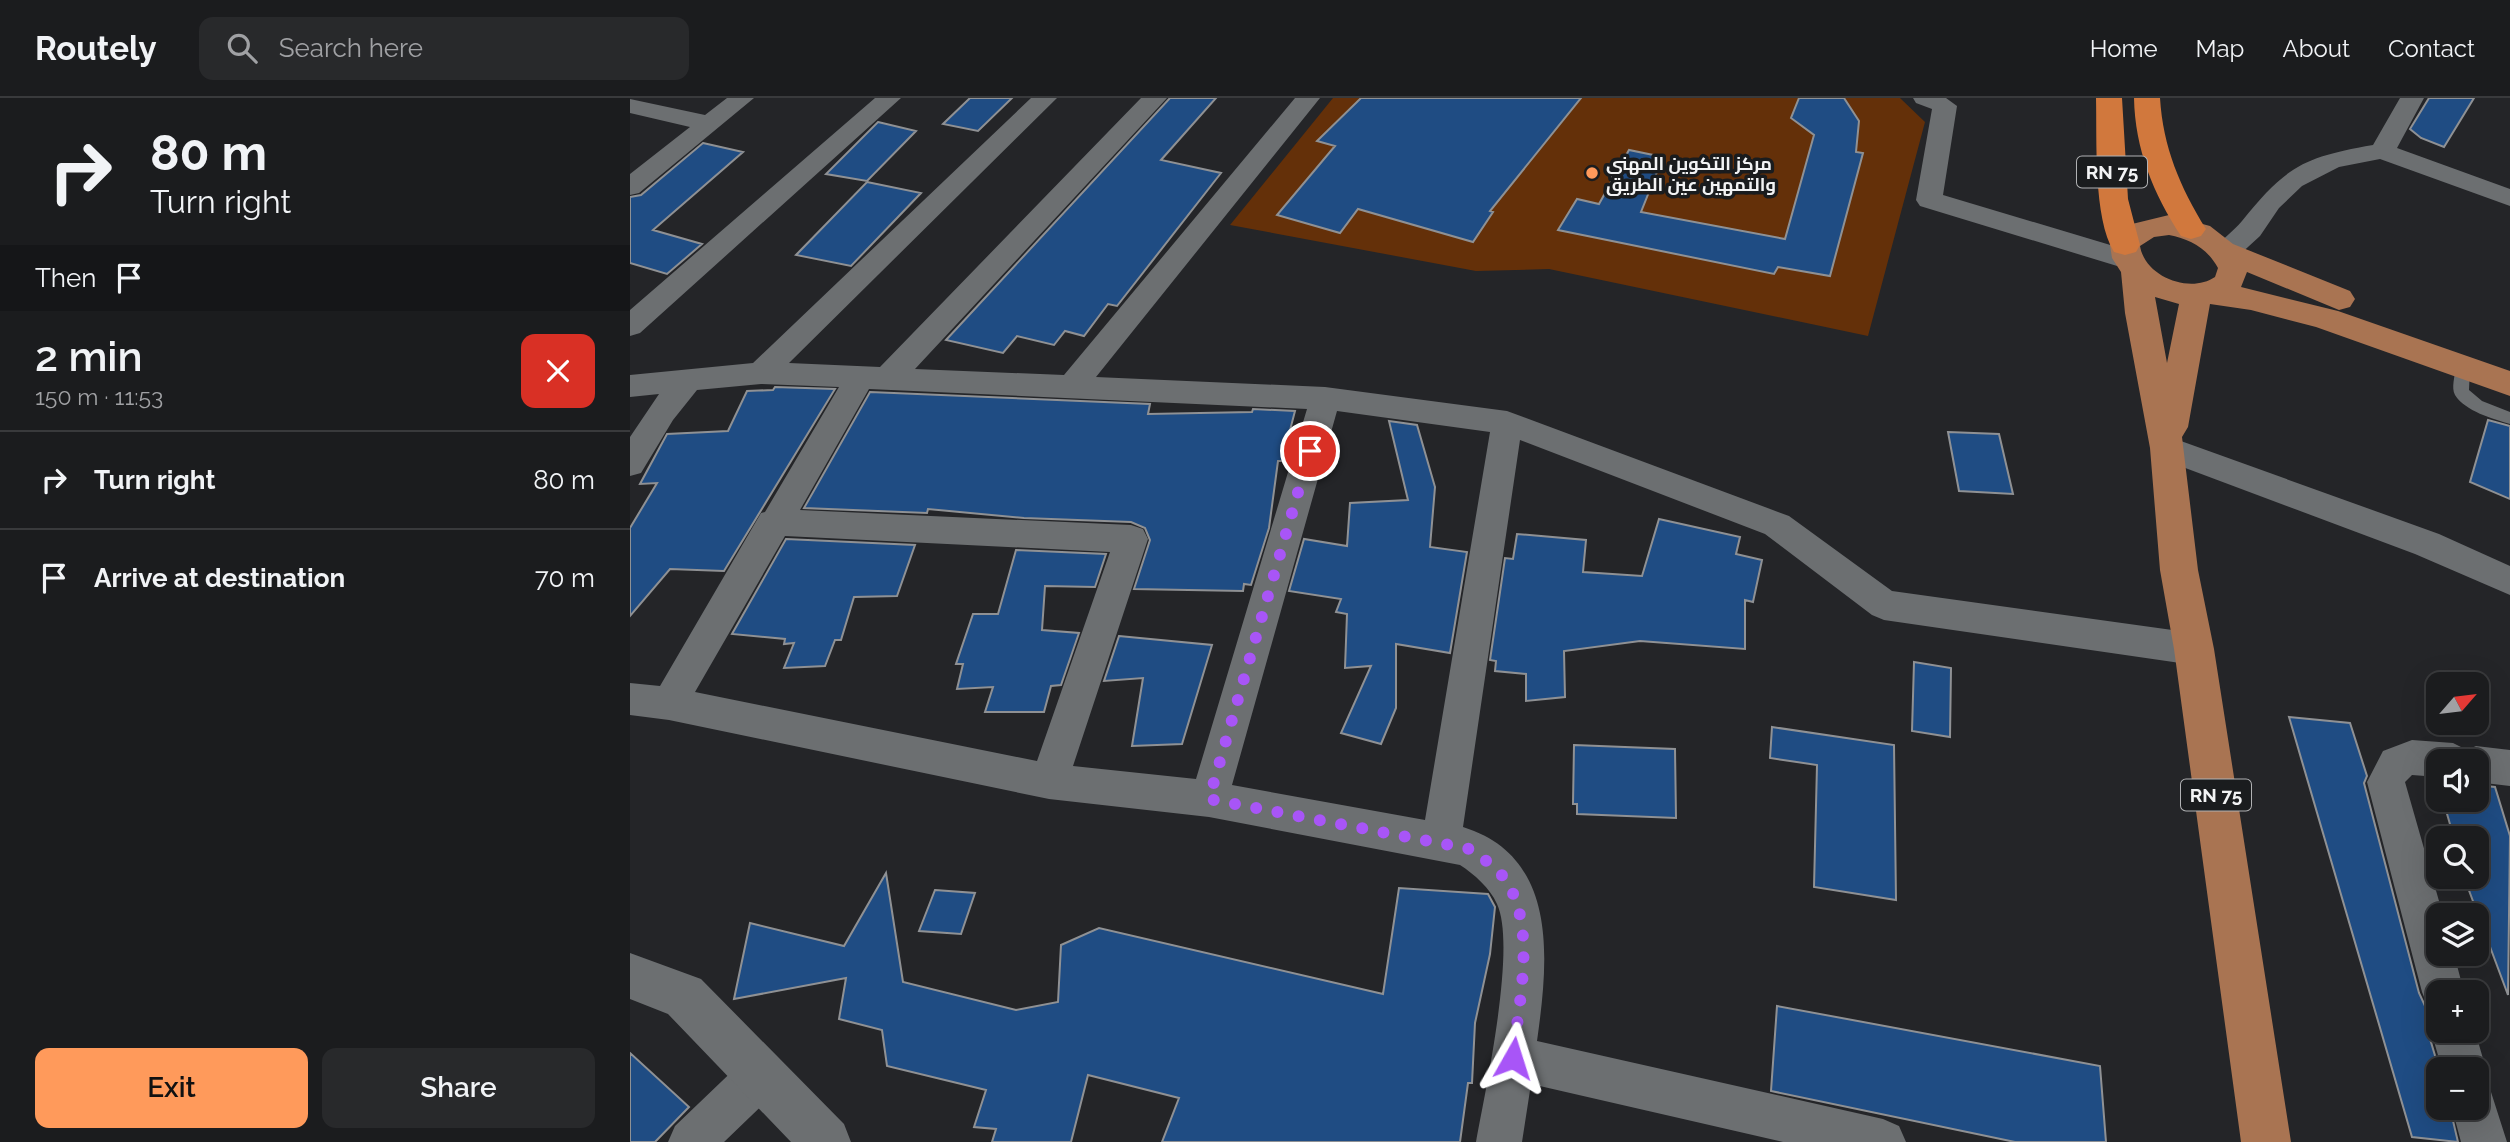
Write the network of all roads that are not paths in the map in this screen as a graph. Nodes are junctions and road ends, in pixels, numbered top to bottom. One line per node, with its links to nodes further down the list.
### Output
1 (741, 98): 11 (street)
2 (889, 98): 19 (street)
3 (1045, 98): 22 (street)
4 (1154, 98): 23 (street)
5 (1308, 98): 27 (street)
6 (1925, 98): 17 (street)
7 (2109, 98): 17 (highway, RN 75)
8 (2147, 98): 15 (highway, RN 75)
9 (2412, 98): 12 (street)
10 (630, 106): 11 (street)
11 (709, 124): 13 (street)
12 (2382, 151): 14 (street); 16 (street)
13 (630, 187)
14 (2510, 198)
15 (2191, 229): 16 (main road); 17 (main road)
16 (2226, 252): 18 (main road); 20 (main road)
17 (2130, 259): 18 (main road); 31 (main road)
18 (2204, 294): 21 (main road); 31 (main road, RN 75)
19 (630, 326)
20 (2510, 358)
21 (2463, 367): 25 (main road); 29 (lane)
22 (761, 373): 23 (street); 24 (street)
23 (874, 378): 27 (street); 33 (street)
24 (688, 380): 26 (street); 32 (street)
25 (2510, 384)
26 (630, 386)
27 (1071, 387): 28 (street)
28 (1325, 398): 30 (street); 42 (street)
29 (2510, 418)
30 (1507, 423): 35 (street); 43 (street)
31 (2167, 448): 34 (street); 35 (main road, RN 75)
32 (630, 464)
33 (774, 522): 37 (street); 41 (street)
34 (2510, 581)
35 (2194, 649): 53 (main road, RN 75)
36 (630, 699): 37 (street)
37 (669, 703): 41 (street)
38 (2426, 759): 45 (street)
39 (2489, 766): 40 (street)
40 (2510, 768)
41 (1049, 780): 42 (street)
42 (1209, 799): 43 (street)
43 (1441, 842): 46 (street)
44 (630, 976): 47 (street)
45 (2440, 980)
46 (1513, 1058): 51 (street); 52 (street)
47 (761, 1075): 49 (street); 50 (street)
48 (2478, 1120): 54 (street)
49 (691, 1142)
50 (826, 1142)
51 (1499, 1142)
52 (1883, 1142)
53 (2266, 1142)
54 (2484, 1142)

